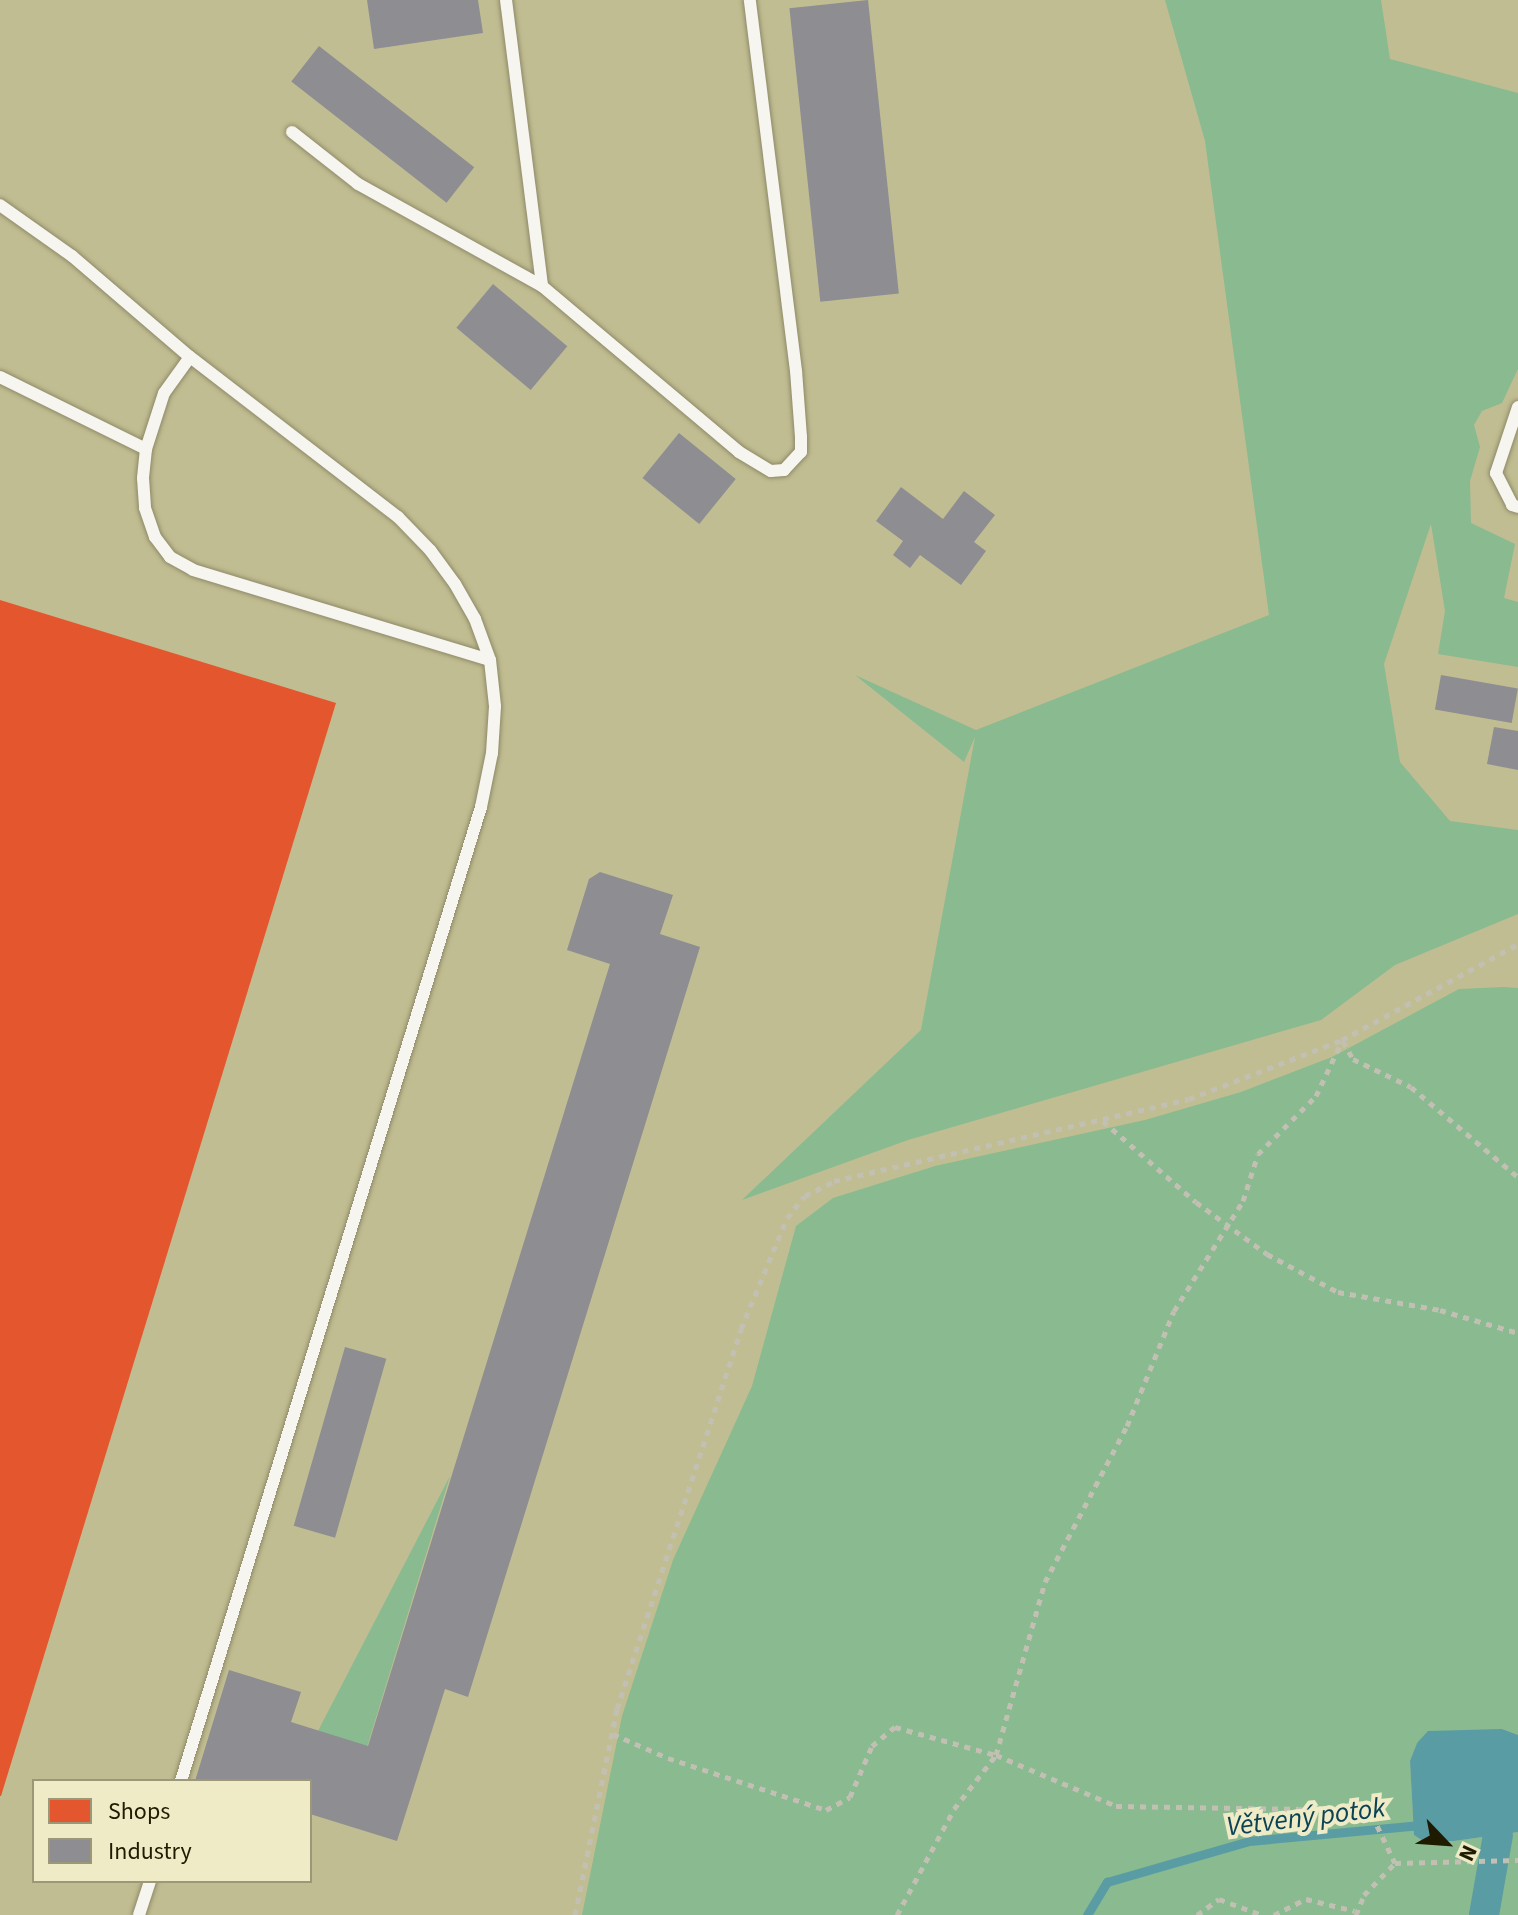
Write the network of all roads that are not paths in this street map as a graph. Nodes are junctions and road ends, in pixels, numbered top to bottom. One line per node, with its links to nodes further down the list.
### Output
1 (506, 0): 5 (lane)
2 (750, 0): 5 (lane)
3 (292, 132): 5 (lane)
4 (0, 205): 6 (lane)
5 (542, 286)
6 (190, 357): 9 (lane); 11 (lane)
7 (0, 377): 9 (lane)
8 (1518, 407): 10 (lane)
9 (146, 449): 11 (lane)
10 (1518, 507)
11 (490, 660): 12 (lane)
12 (182, 1779)
13 (149, 1883): 14 (lane)
14 (139, 1915)

